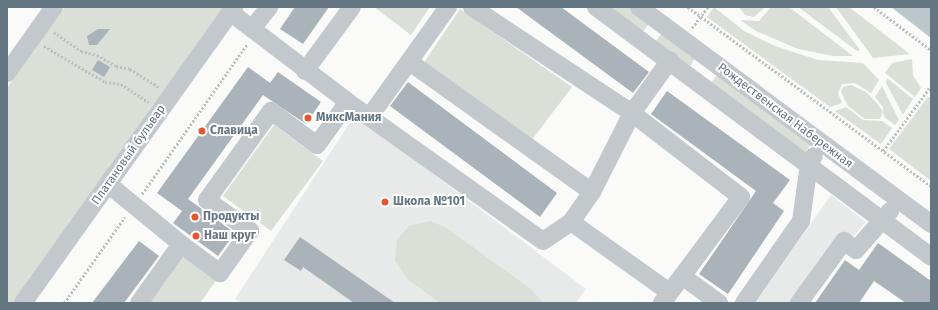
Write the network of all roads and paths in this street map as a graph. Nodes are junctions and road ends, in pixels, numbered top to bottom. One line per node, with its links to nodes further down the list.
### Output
1 (54, 7): 15 (street)
2 (269, 7): 14 (street)
3 (352, 7): 22 (street)
4 (448, 7): 20 (street)
5 (472, 7): 28 (street)
6 (596, 7): 17 (street)
7 (639, 7): 13 (street, Рождественская Набережная)
8 (688, 7): 12 (path)
9 (708, 7): 12 (path)
10 (874, 7): 18 (path)
11 (232, 9): 14 (street); 26 (street, Платановый бульвар)
12 (701, 16): 16 (path); 31 (path)
13 (656, 19): 17 (street); 21 (street, Рождественская Набережная)
14 (252, 29): 22 (street); 37 (path)
15 (37, 31): 23 (street); 26 (path); 26 (path)
16 (686, 35)
17 (643, 41): 19 (street)
18 (931, 50)
19 (670, 60): 24 (street); 28 (street)
20 (411, 62): 29 (street); 35 (street)
21 (714, 63): 24 (street); 30 (street, Рождественская Набережная)
22 (305, 71): 27 (street)
23 (7, 73)
24 (701, 85): 32 (street)
25 (931, 86): 31 (path)
26 (166, 102): 33 (street, Платановый бульвар)
27 (348, 102): 29 (street); 41 (street)
28 (632, 113): 35 (street); 43 (street)
29 (370, 116): 39 (street)
30 (821, 144): 32 (street); 36 (street, Рождественская Набережная)
31 (883, 151): 34 (path)
32 (809, 164): 38 (street); 49 (street)
33 (108, 184): 37 (street); 45 (street, Платановый бульвар)
34 (931, 186)
35 (592, 192): 39 (street)
36 (898, 201): 38 (street); 40 (street, Рождественская Набережная)
37 (135, 204): 41 (street); 46 (path)
38 (882, 220): 42 (street); 50 (street)
39 (571, 222): 44 (street)
40 (931, 224)
41 (180, 244): 47 (street)
42 (931, 257)
43 (682, 276): 44 (street); 48 (street)
44 (666, 298)
45 (23, 303)
46 (64, 303)
47 (139, 303)
48 (719, 303)
49 (744, 303)
50 (799, 303)

